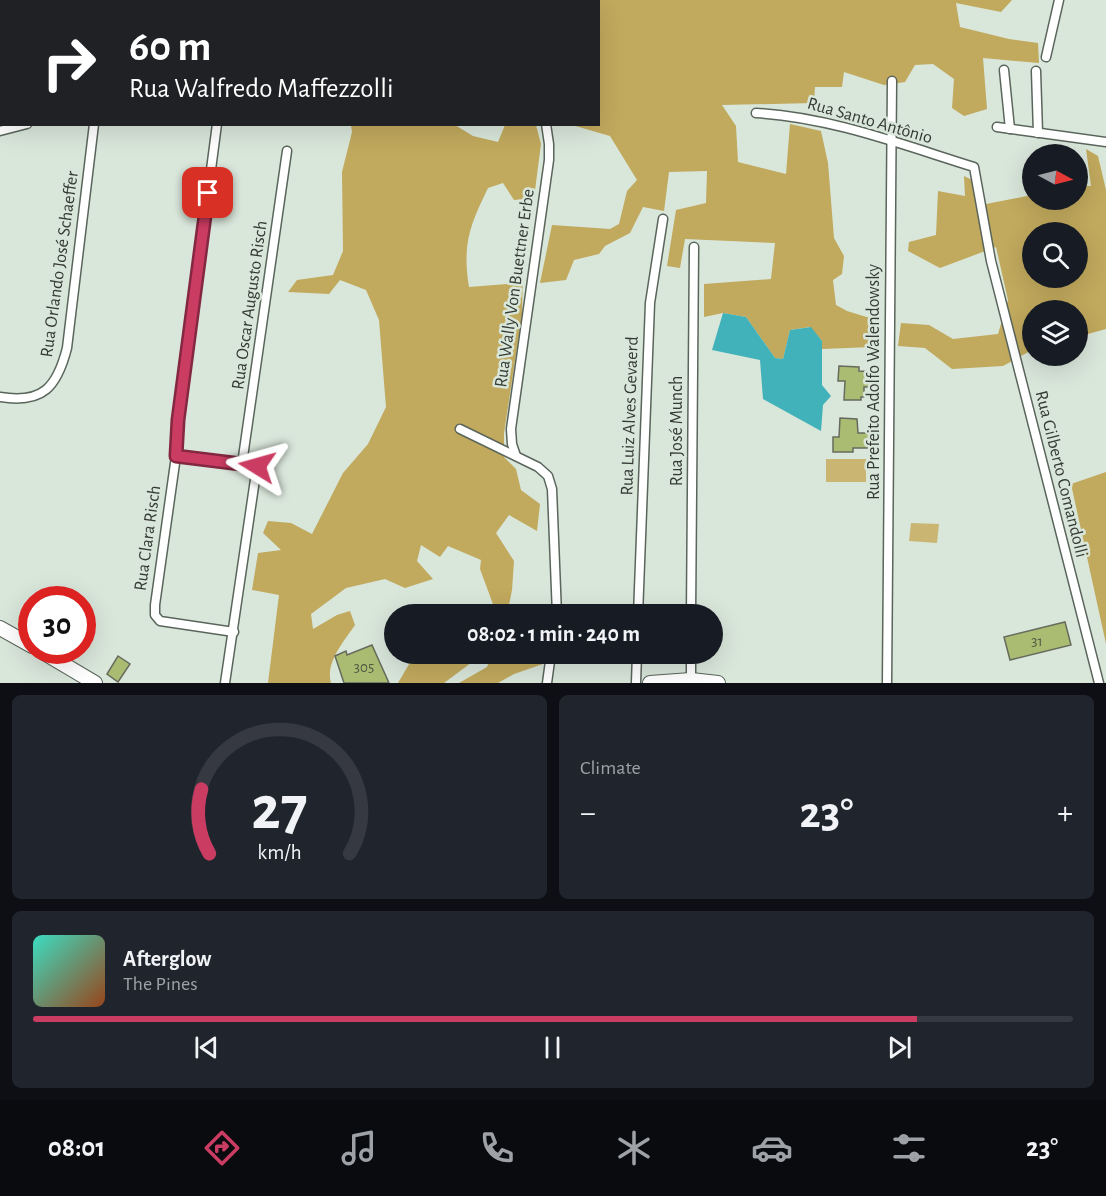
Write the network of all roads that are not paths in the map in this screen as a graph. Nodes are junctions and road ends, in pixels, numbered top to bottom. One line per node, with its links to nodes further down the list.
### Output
1 (1059, 0): 2 (street)
2 (1046, 57)
3 (1004, 70): 12 (street)
4 (1036, 71): 14 (street)
5 (892, 81): 15 (street, Rua Prefeito Adolfo Walendowsky)
6 (756, 113): 15 (street, Rua Santo Antônio)
7 (18, 126): 13 (street)
8 (94, 126): 21 (street, Rua Orlando José Schaeffer)
9 (217, 126): 23 (street)
10 (546, 126): 24 (street, Rua Wally Von Buettner Erbe)
11 (997, 127): 12 (street)
12 (1010, 129): 14 (street)
13 (0, 130)
14 (1038, 133): 16 (street)
15 (891, 142): 18 (street, Rua Santo Antônio); 43 (street, Rua Prefeito Adolfo Walendowsky)
16 (1106, 142)
17 (287, 151): 25 (street, Rua Oscar Augusto Risch)
18 (974, 167): 44 (street, Rua Gilberto Comandolli)
19 (663, 219): 27 (street, Rua Luiz Alves Gevaerd)
20 (694, 247): 28 (street, Rua José Munch)
21 (0, 397)
22 (460, 429): 24 (street)
23 (176, 456): 25 (street); 30 (street, Rua Clara Risch)
24 (516, 456): 26 (street)
25 (242, 464): 30 (street)
26 (557, 604)
27 (638, 604)
28 (691, 604)
29 (0, 627): 31 (main road)
30 (234, 632): 38 (street)
31 (18, 638)
32 (63, 664): 37 (main road)
33 (550, 664): 39 (street)
34 (637, 664): 40 (street)
35 (691, 664): 36 (street)
36 (691, 680): 41 (main road); 42 (main road)
37 (95, 683)
38 (225, 683)
39 (547, 683)
40 (636, 683)
41 (650, 683)
42 (718, 683)
43 (887, 683)
44 (1099, 683)

